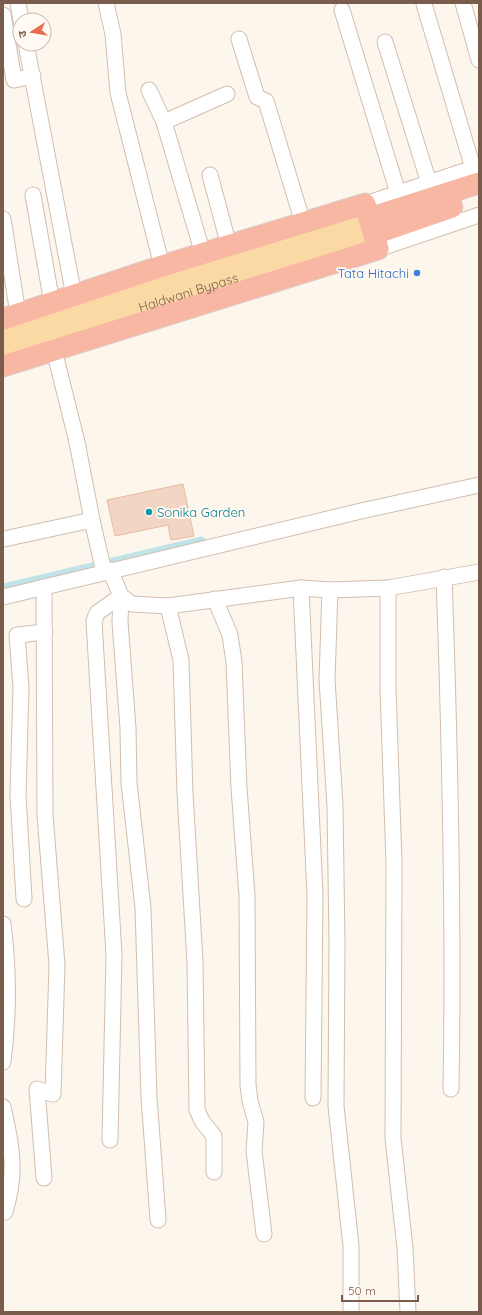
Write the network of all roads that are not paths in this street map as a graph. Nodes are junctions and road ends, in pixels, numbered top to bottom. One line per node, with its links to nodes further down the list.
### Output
1 (106, 3): 26 (street)
2 (463, 3): 9 (street)
3 (424, 4): 14 (street)
4 (342, 10): 17 (street)
5 (3, 15): 10 (street)
6 (239, 39): 22 (street)
7 (385, 42): 16 (street)
8 (28, 52): 10 (street)
9 (479, 60)
10 (33, 76): 27 (street)
11 (150, 90): 13 (street)
12 (227, 94): 13 (street)
13 (164, 122): 25 (street)
14 (477, 173): 16 (street); 23 (highway)
15 (210, 175): 24 (street)
16 (429, 183): 17 (street)
17 (398, 193): 23 (street)
18 (33, 195): 28 (street)
19 (479, 198): 23 (highway)
20 (479, 215): 23 (street)
21 (3, 218): 29 (street)
22 (303, 223): 23 (highway); 24 (highway)
23 (372, 226): 30 (main road, Haldwani Bypass); 31 (main road, Haldwani Bypass); 32 (highway)
24 (229, 246): 25 (highway)
25 (203, 254): 26 (highway)
26 (162, 266): 27 (highway)
27 (74, 296): 28 (highway)
28 (52, 303): 29 (highway)
29 (11, 317)
30 (3, 334)
31 (3, 350)
32 (54, 350): 33 (highway); 35 (street)
33 (3, 366)
34 (479, 486): 37 (street)
35 (92, 520): 36 (street); 37 (street)
36 (4, 539)
37 (105, 568): 40 (street); 45 (street)
38 (479, 572): 39 (street)
39 (444, 577): 42 (street); 52 (street)
40 (44, 587): 44 (street); 48 (street)
41 (302, 588): 43 (street); 46 (street); 53 (street)
42 (388, 588): 43 (street); 62 (street)
43 (330, 590): 61 (street)
44 (3, 596)
45 (121, 596): 47 (street); 55 (street); 59 (street)
46 (215, 599): 47 (street); 60 (street)
47 (168, 606): 56 (street)
48 (46, 632): 49 (street); 57 (street)
49 (24, 899)
50 (3, 924): 51 (street)
51 (3, 1062)
52 (451, 1089)
53 (313, 1098)
54 (3, 1107): 58 (street)
55 (110, 1140)
56 (214, 1172)
57 (44, 1178)
58 (5, 1212)
59 (158, 1220)
60 (264, 1234)
61 (351, 1312)
62 (408, 1312)

